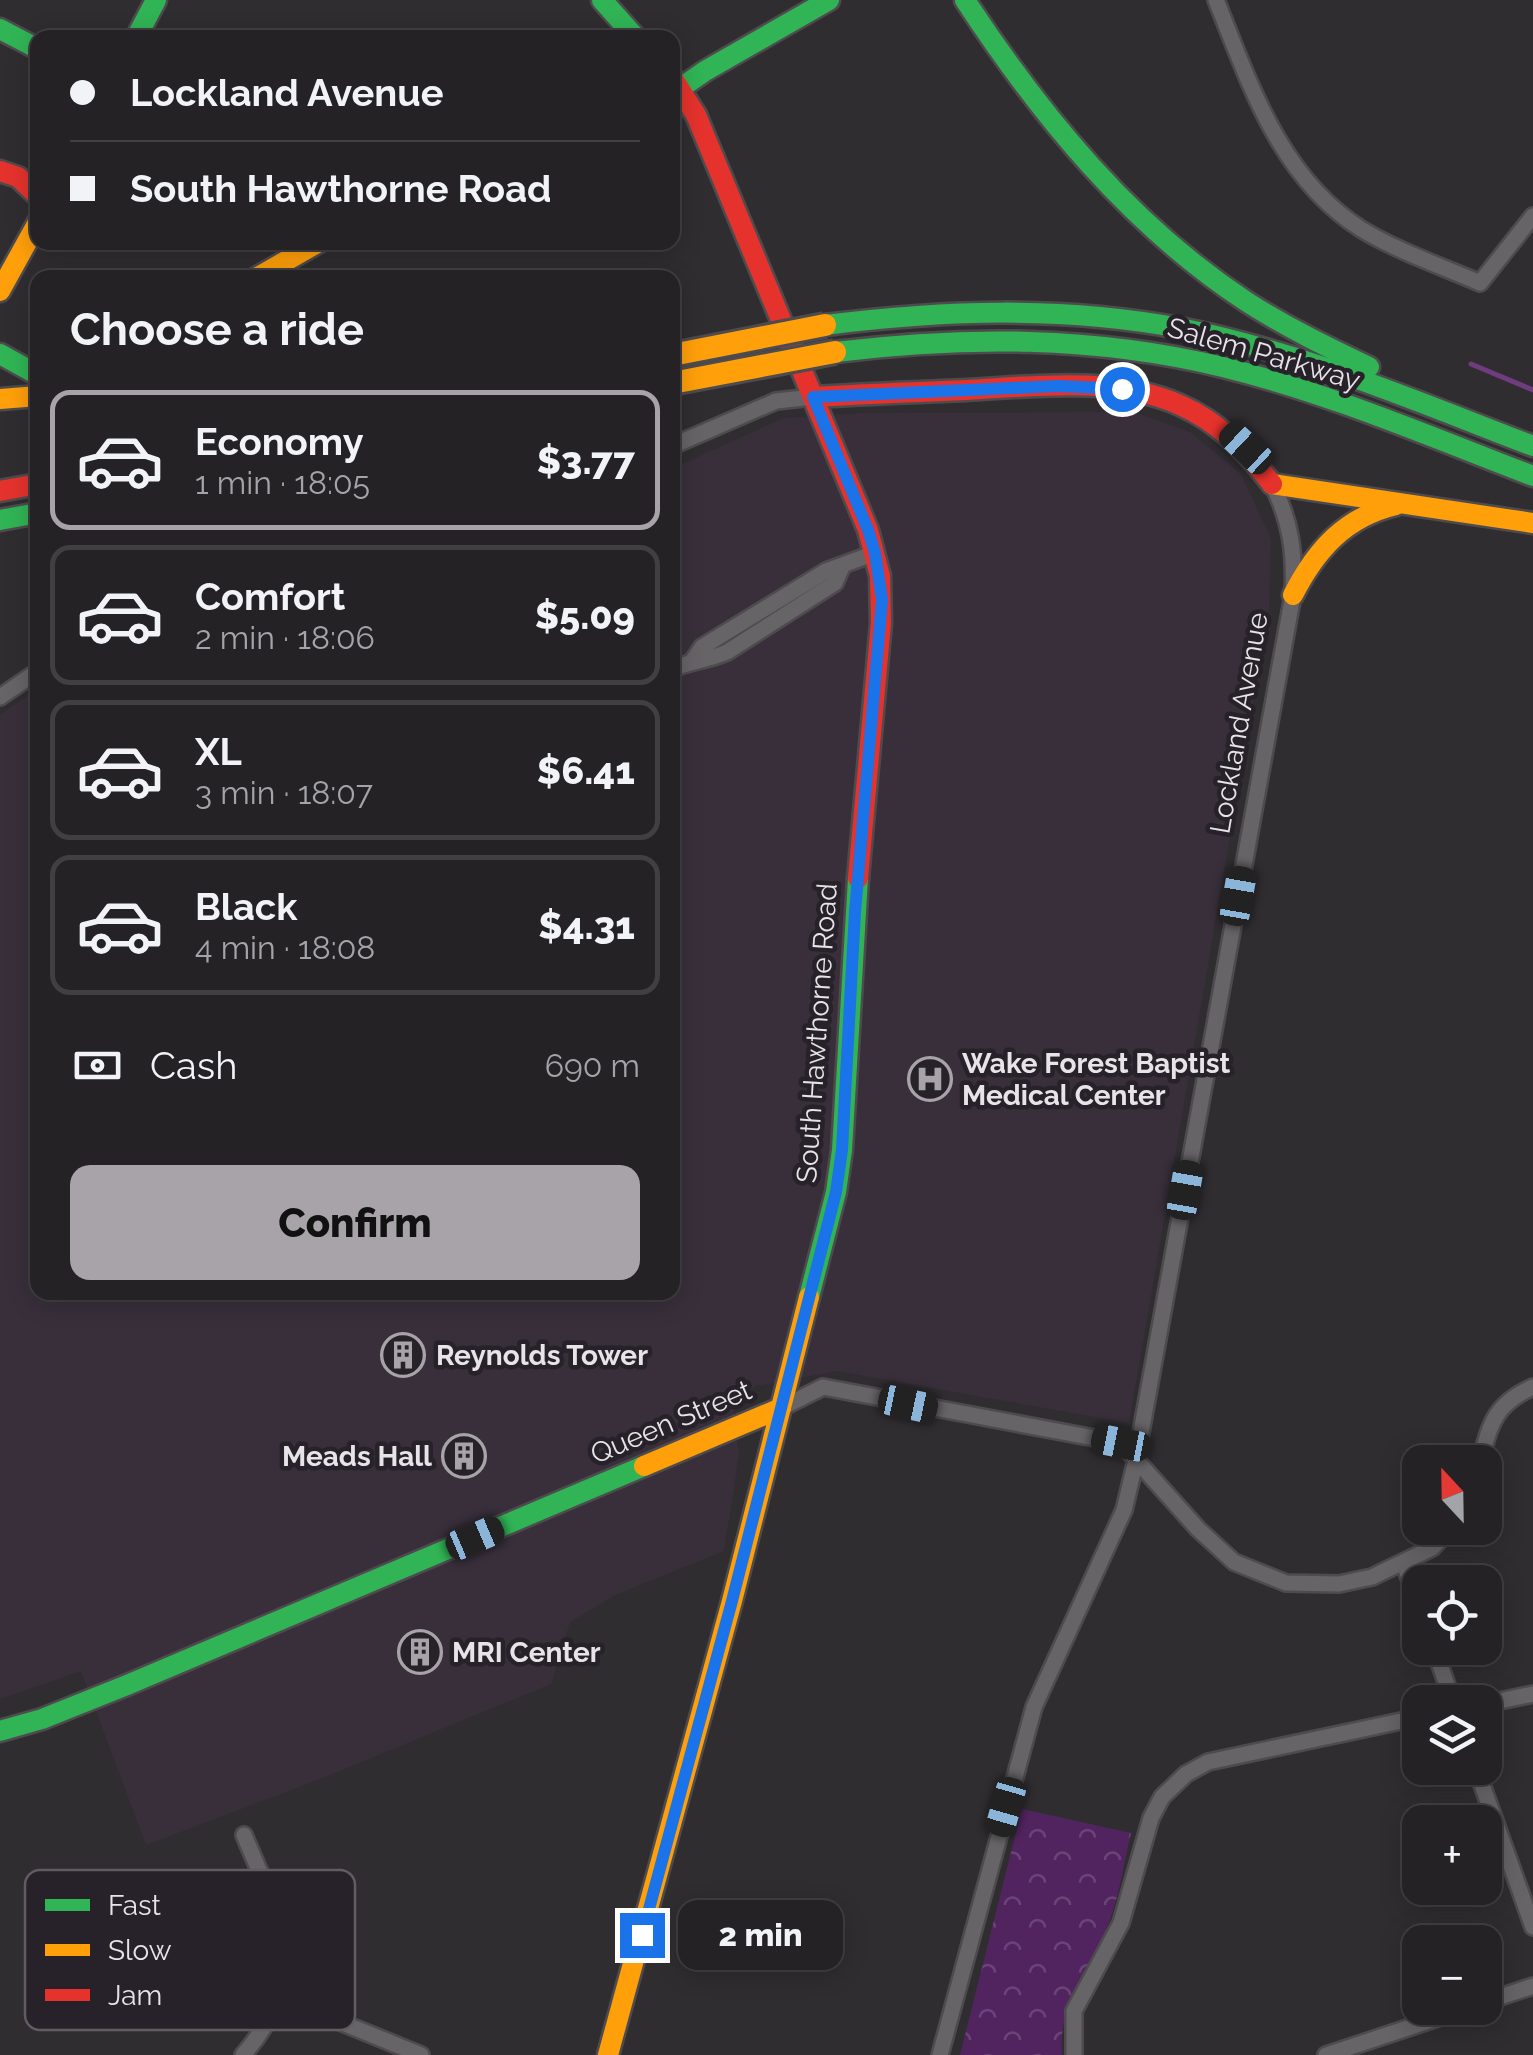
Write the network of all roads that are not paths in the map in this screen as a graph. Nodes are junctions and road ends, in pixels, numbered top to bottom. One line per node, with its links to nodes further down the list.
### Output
1 (156, 0): 7 (main road)
2 (602, 0): 8 (main road)
3 (828, 0): 10 (main road)
4 (965, 0): 27 (main road)
5 (1216, 0): 15 (street)
6 (0, 29): 9 (main road)
7 (140, 30)
8 (629, 30)
9 (30, 45)
10 (680, 83)
11 (680, 93): 25 (main road, South Hawthorne Road)
12 (30, 163): 13 (main road)
13 (0, 170): 14 (main road)
14 (30, 188)
15 (1533, 216)
16 (30, 237): 19 (main road)
17 (305, 250): 18 (main road)
18 (270, 270)
19 (0, 292)
20 (680, 353): 27 (main road, Salem Parkway, bridge)
21 (0, 354): 22 (main road)
22 (30, 371)
23 (680, 381): 30 (main road, Salem Parkway, bridge)
24 (30, 397): 26 (main road)
25 (813, 397): 28 (street); 31 (main road, Lockland Avenue); 38 (main road, South Hawthorne Road)
26 (0, 399)
27 (1479, 426): 29 (main road, Salem Parkway)
28 (680, 443)
29 (1533, 446)
30 (1533, 476)
31 (1272, 484): 34 (main road); 39 (street, Lockland Avenue)
32 (30, 485): 33 (main road)
33 (0, 491)
34 (1407, 504): 37 (main road); 39 (main road)
35 (30, 514): 36 (main road)
36 (0, 520)
37 (1533, 524)
38 (875, 553): 40 (street); 44 (main road, South Hawthorne Road)
39 (1292, 595): 46 (street, Lockland Avenue)
40 (680, 666)
41 (30, 676): 42 (street)
42 (0, 697)
43 (1533, 1388): 45 (street)
44 (781, 1408): 46 (street, Queen Street); 52 (main road, Queen Street); 64 (main road, South Hawthorne Road)
45 (1484, 1445)
46 (1136, 1460): 48 (street, Queen Street); 65 (street, Lockland Avenue)
47 (1435, 1545): 48 (street, Queen Street)
48 (1404, 1564)
49 (1533, 1694): 50 (street)
50 (1502, 1700)
51 (1402, 1722): 66 (street)
52 (0, 1731)
53 (1482, 1785): 56 (street)
54 (244, 1835): 55 (street)
55 (259, 1870)
56 (1533, 1927)
57 (1533, 1986): 58 (street)
58 (1502, 1996)
59 (1417, 2025): 67 (street)
60 (355, 2027): 63 (street)
61 (261, 2030): 62 (street)
62 (243, 2055)
63 (422, 2055)
64 (608, 2055)
65 (940, 2055)
66 (1074, 2055)
67 (1326, 2055)

